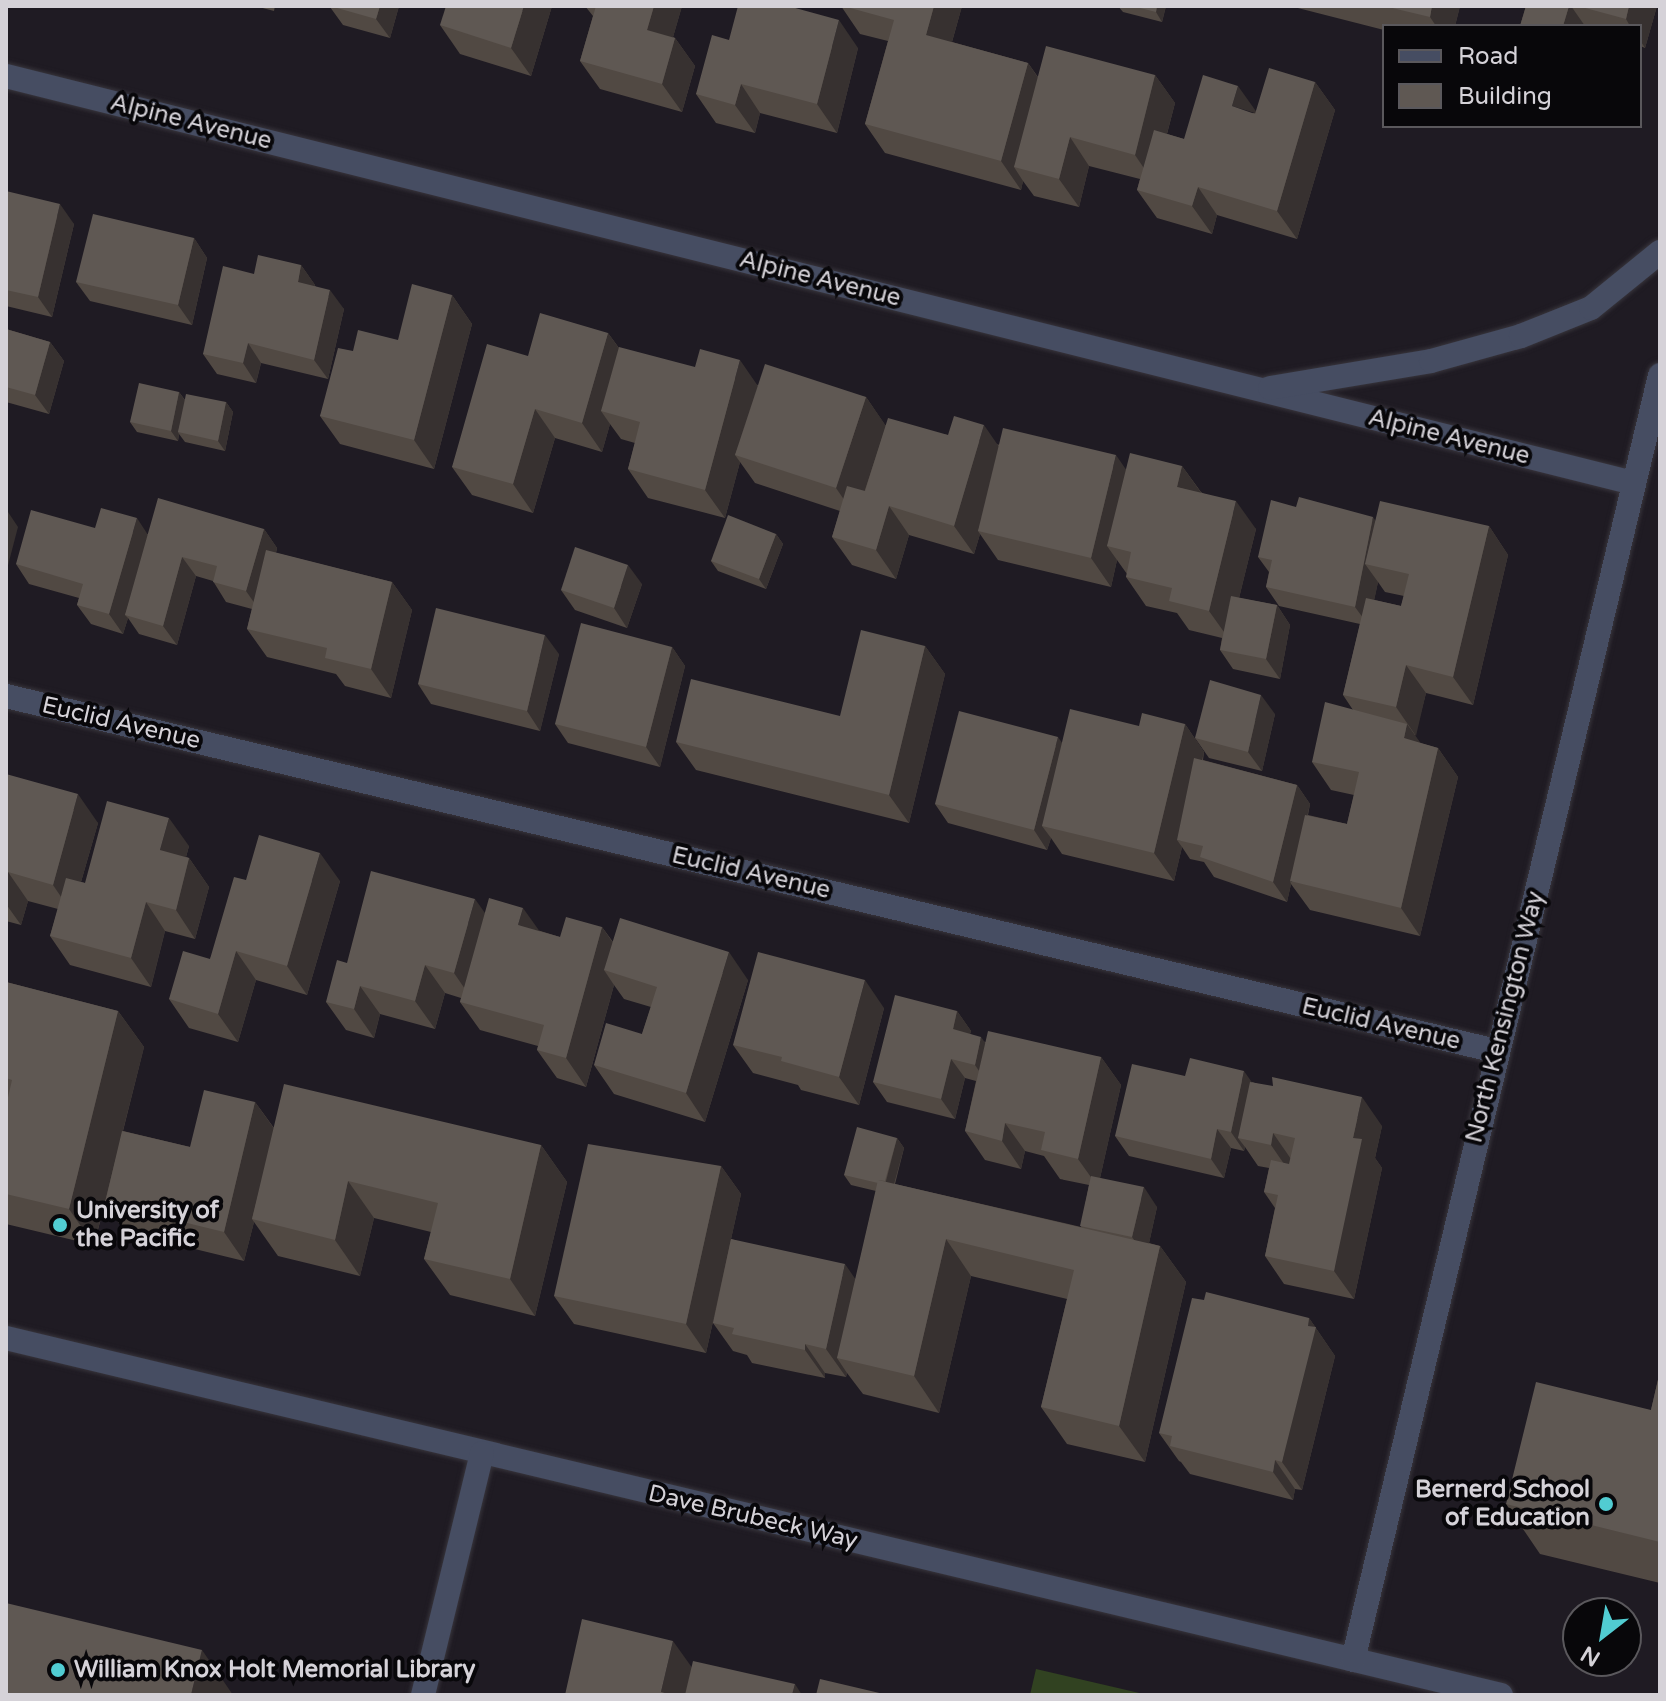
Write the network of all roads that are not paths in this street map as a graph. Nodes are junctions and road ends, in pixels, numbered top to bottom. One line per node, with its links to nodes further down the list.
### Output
1 (6, 76): 4 (street, Alpine Avenue)
2 (1660, 252): 4 (street)
3 (1660, 375): 5 (street, North Kensington Way)
4 (1261, 390): 5 (street, Alpine Avenue)
5 (1634, 483): 7 (street, North Kensington Way)
6 (6, 696): 7 (street, Euclid Avenue)
7 (1496, 1051): 10 (street, North Kensington Way)
8 (6, 1338): 9 (street, Dave Brubeck Way)
9 (482, 1453): 10 (street, Dave Brubeck Way); 11 (street)
10 (1353, 1660): 12 (street, Dave Brubeck Way)
11 (423, 1695)
12 (1501, 1695)

